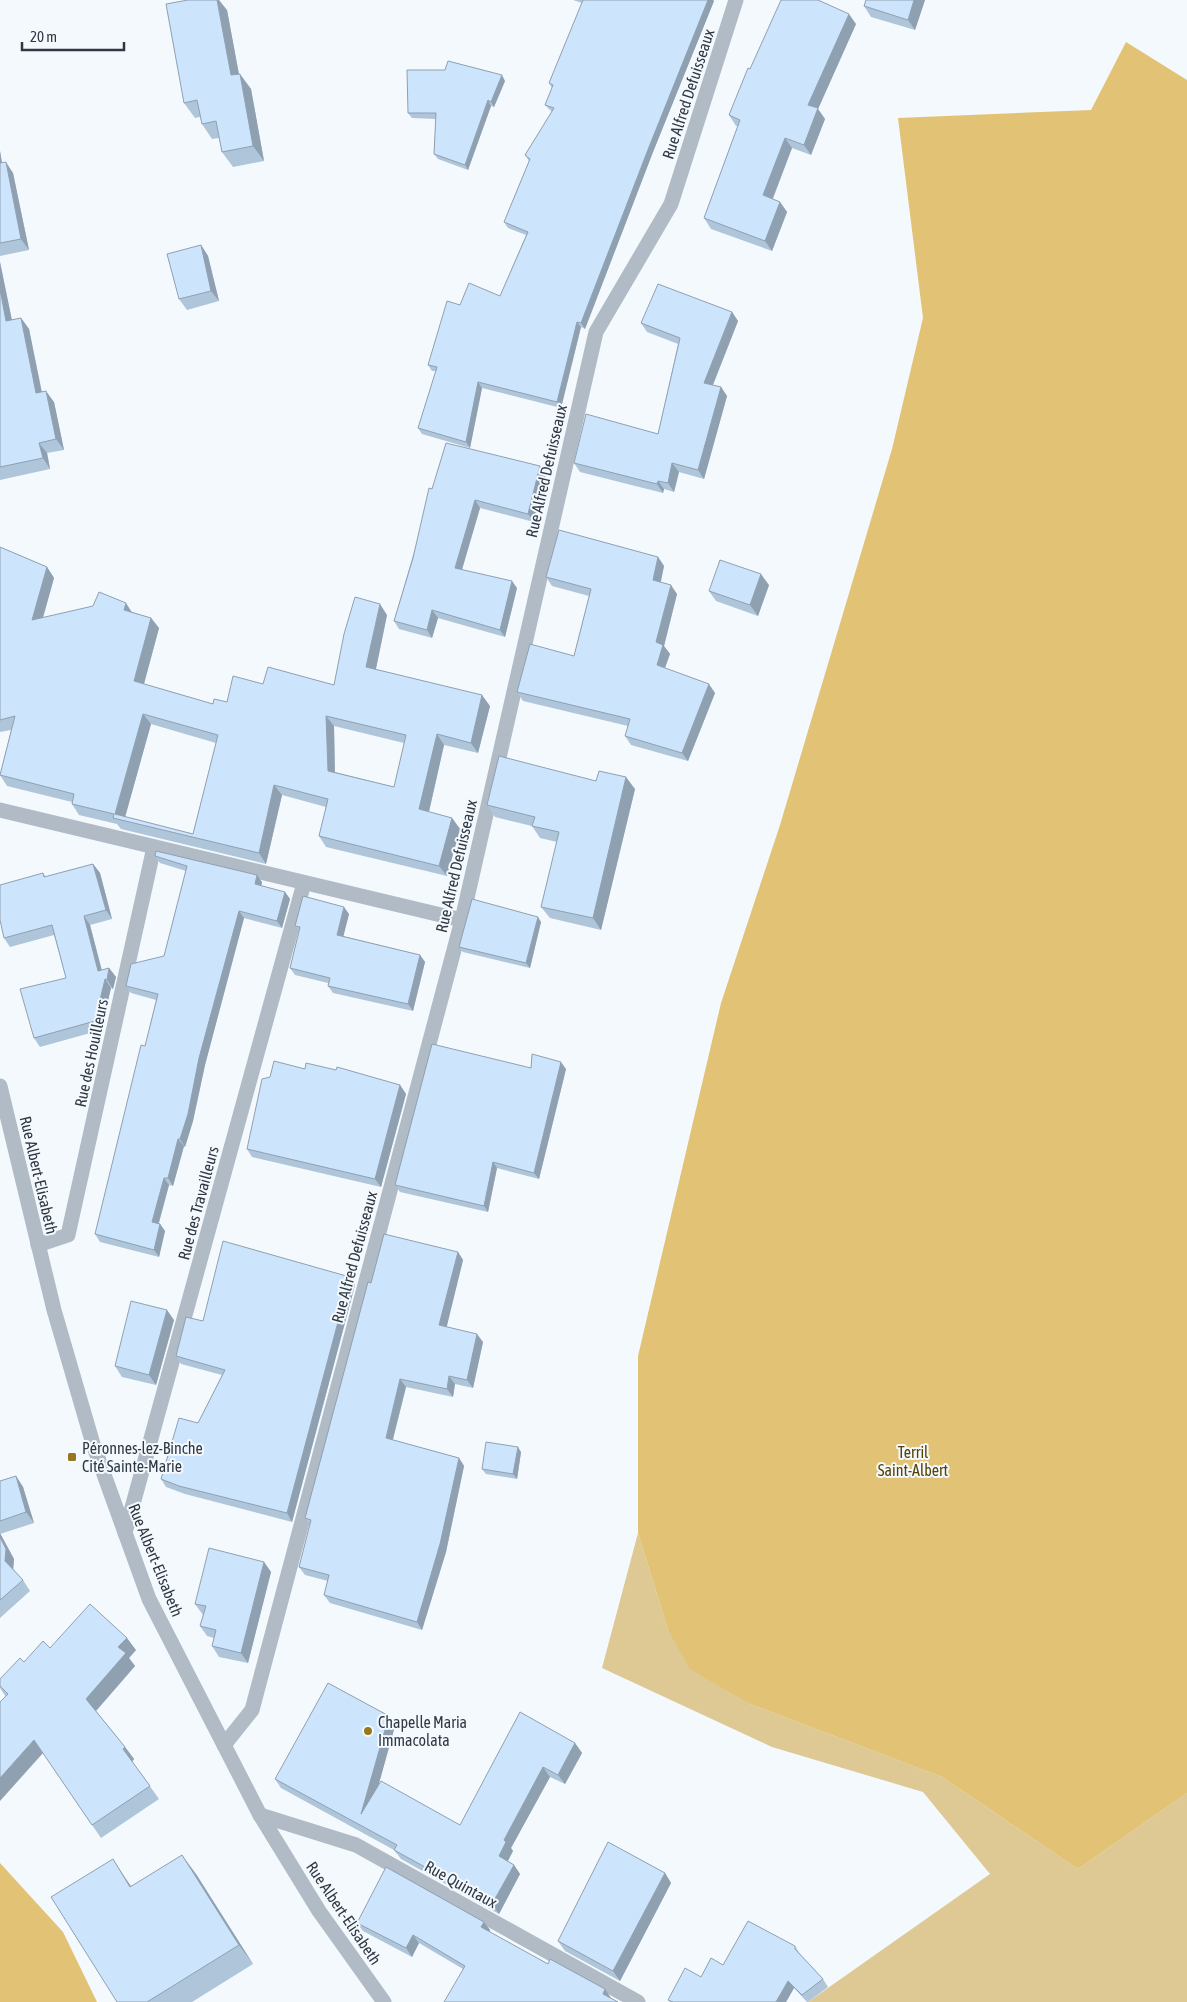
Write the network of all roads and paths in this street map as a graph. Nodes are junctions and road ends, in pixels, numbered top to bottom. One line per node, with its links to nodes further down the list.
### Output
1 (736, 0): 5 (street, Rue Alfred Defuisseaux)
2 (0, 810): 3 (street)
3 (154, 847): 4 (street); 7 (street, Rue des Houilleurs)
4 (304, 883): 5 (street); 8 (street, Rue des Travailleurs)
5 (462, 920): 9 (street, Rue Alfred Defuisseaux)
6 (0, 1086): 7 (street, Rue Albert-Elisabeth)
7 (38, 1245): 8 (street, Rue Albert-Elisabeth)
8 (125, 1533): 9 (street, Rue Albert-Elisabeth)
9 (224, 1745): 10 (street, Rue Albert-Elisabeth)
10 (260, 1815): 11 (street, Rue Albert-Elisabeth); 12 (street, Rue Quintaux)
11 (384, 2002)
12 (638, 2002)

